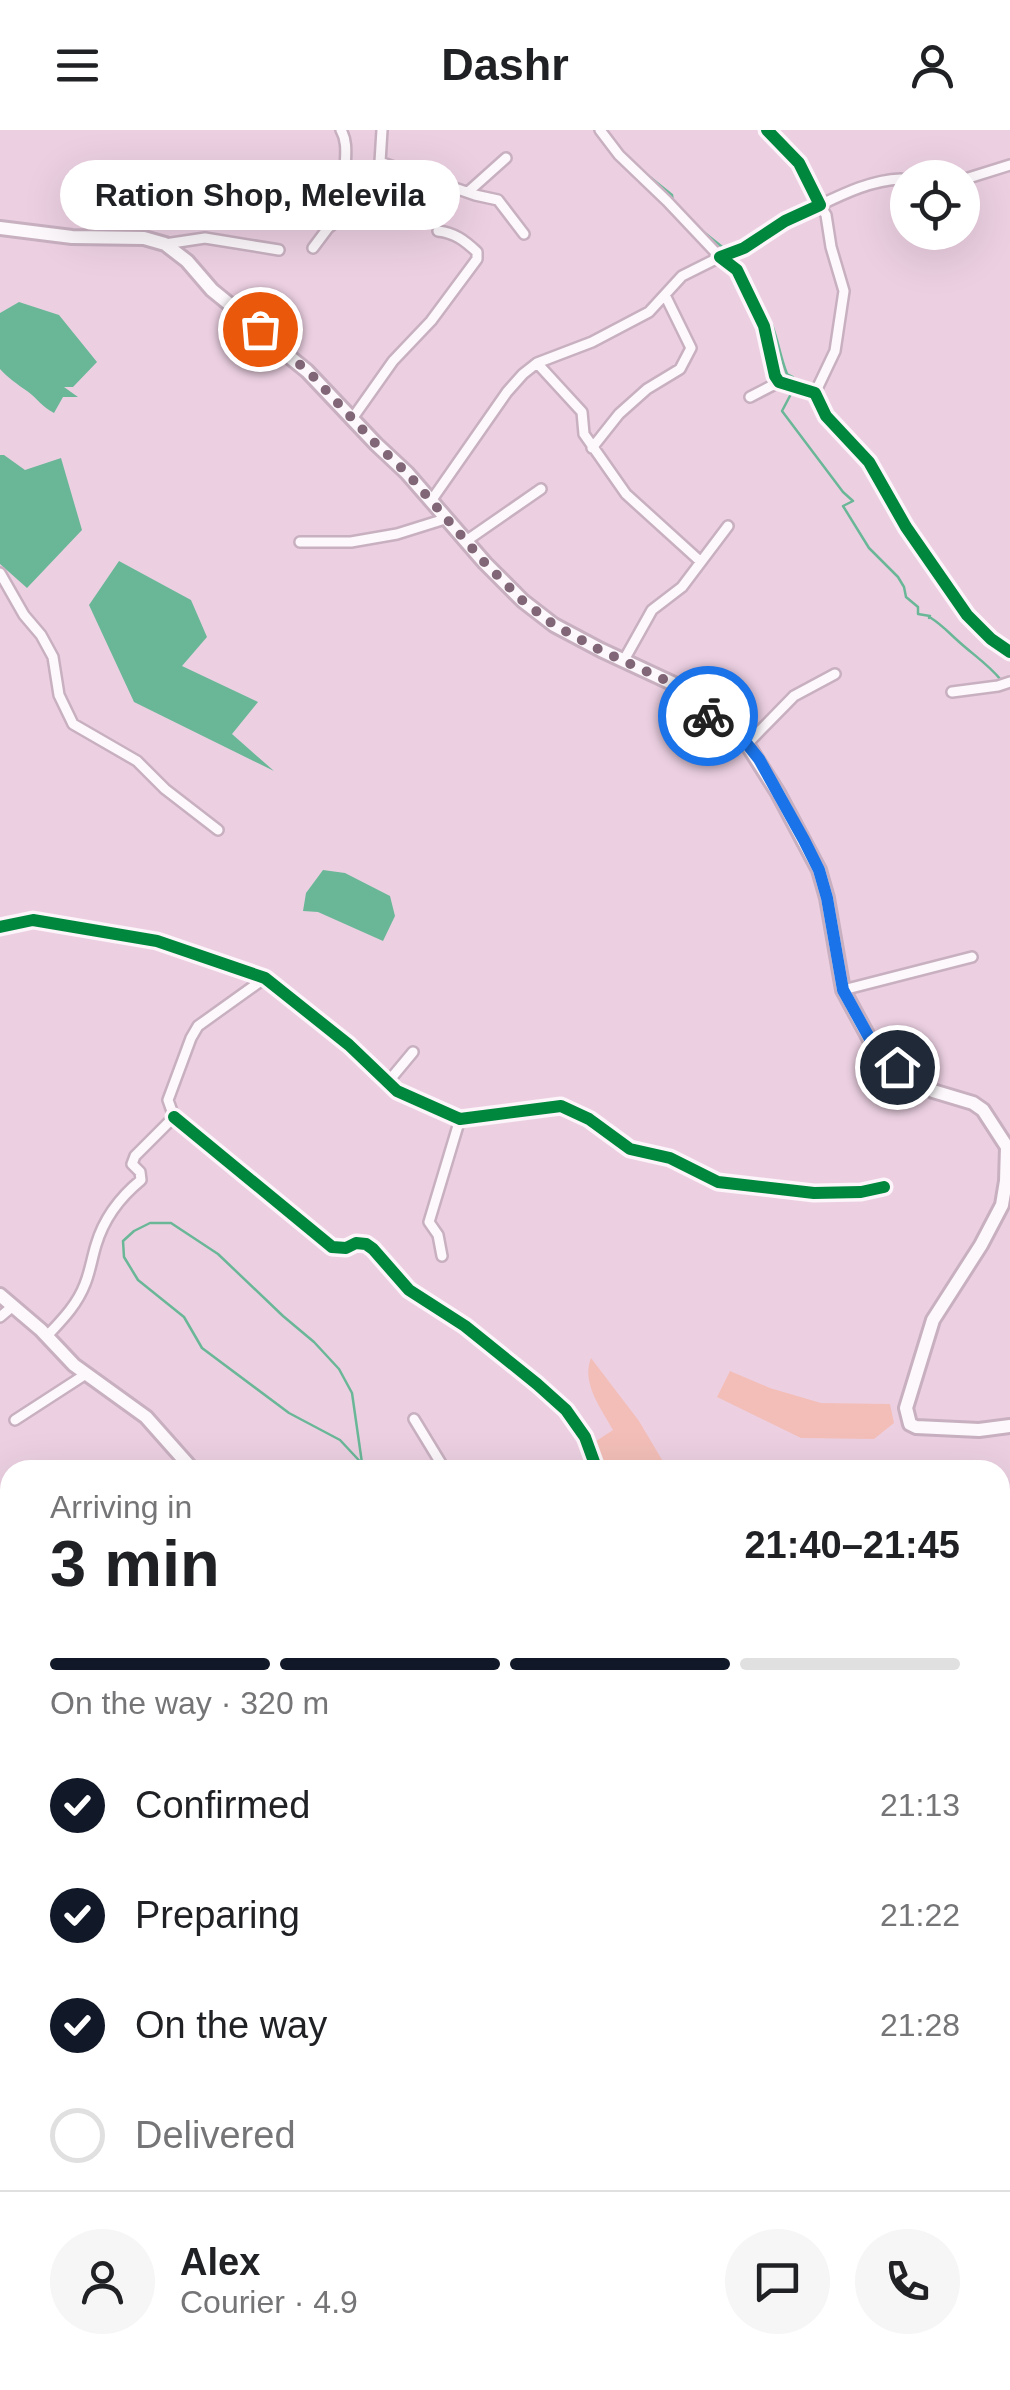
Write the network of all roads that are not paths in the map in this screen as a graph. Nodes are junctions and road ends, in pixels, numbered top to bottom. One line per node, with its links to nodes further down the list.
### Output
1 (341, 130): 12 (street)
2 (382, 130): 6 (street)
3 (600, 130): 21 (street)
4 (767, 130): 13 (street)
5 (506, 158): 10 (street)
6 (380, 162): 10 (street); 12 (street)
7 (1010, 165): 8 (street)
8 (980, 174)
9 (890, 181): 13 (street)
10 (468, 192): 17 (street)
11 (333, 196): 14 (street)
12 (362, 205): 14 (street)
13 (820, 205): 21 (street); 25 (street)
14 (336, 222): 19 (street)
15 (0, 228): 18 (main road)
16 (438, 230): 27 (street)
17 (524, 234)
18 (165, 244): 20 (street); 27 (main road)
19 (313, 248)
20 (279, 250)
21 (720, 257): 22 (street); 24 (street)
22 (665, 295): 23 (street); 28 (street)
23 (537, 363): 28 (street); 30 (street)
24 (779, 382): 25 (street); 26 (street)
25 (815, 393): 37 (street)
26 (750, 397)
27 (352, 419): 30 (main road)
28 (592, 448): 35 (street)
29 (541, 489): 33 (street)
30 (431, 501): 31 (main road)
31 (446, 518): 33 (main road); 34 (street)
32 (728, 526): 35 (street)
33 (466, 541): 38 (main road)
34 (300, 542)
35 (701, 562): 38 (street)
36 (0, 573): 43 (street)
37 (1010, 652)
38 (624, 660): 42 (main road)
39 (836, 674): 42 (street)
40 (1010, 682): 41 (street)
41 (952, 692)
42 (747, 744): 47 (main road)
43 (218, 830)
44 (0, 927): 46 (street)
45 (972, 956): 47 (street)
46 (265, 978): 49 (street); 50 (street)
47 (843, 990): 61 (main road)
48 (412, 1052): 49 (street)
49 (388, 1082): 51 (street)
50 (174, 1117): 57 (street); 64 (street)
51 (460, 1119): 52 (street); 53 (street)
52 (884, 1187)
53 (442, 1256)
54 (0, 1295): 55 (main road)
55 (13, 1306): 56 (street); 57 (main road)
56 (0, 1317)
57 (46, 1336): 58 (main road)
58 (86, 1374): 60 (street); 62 (main road)
59 (414, 1418): 63 (street)
60 (15, 1420)
61 (1010, 1426)
62 (184, 1460)
63 (438, 1460)
64 (593, 1460)

